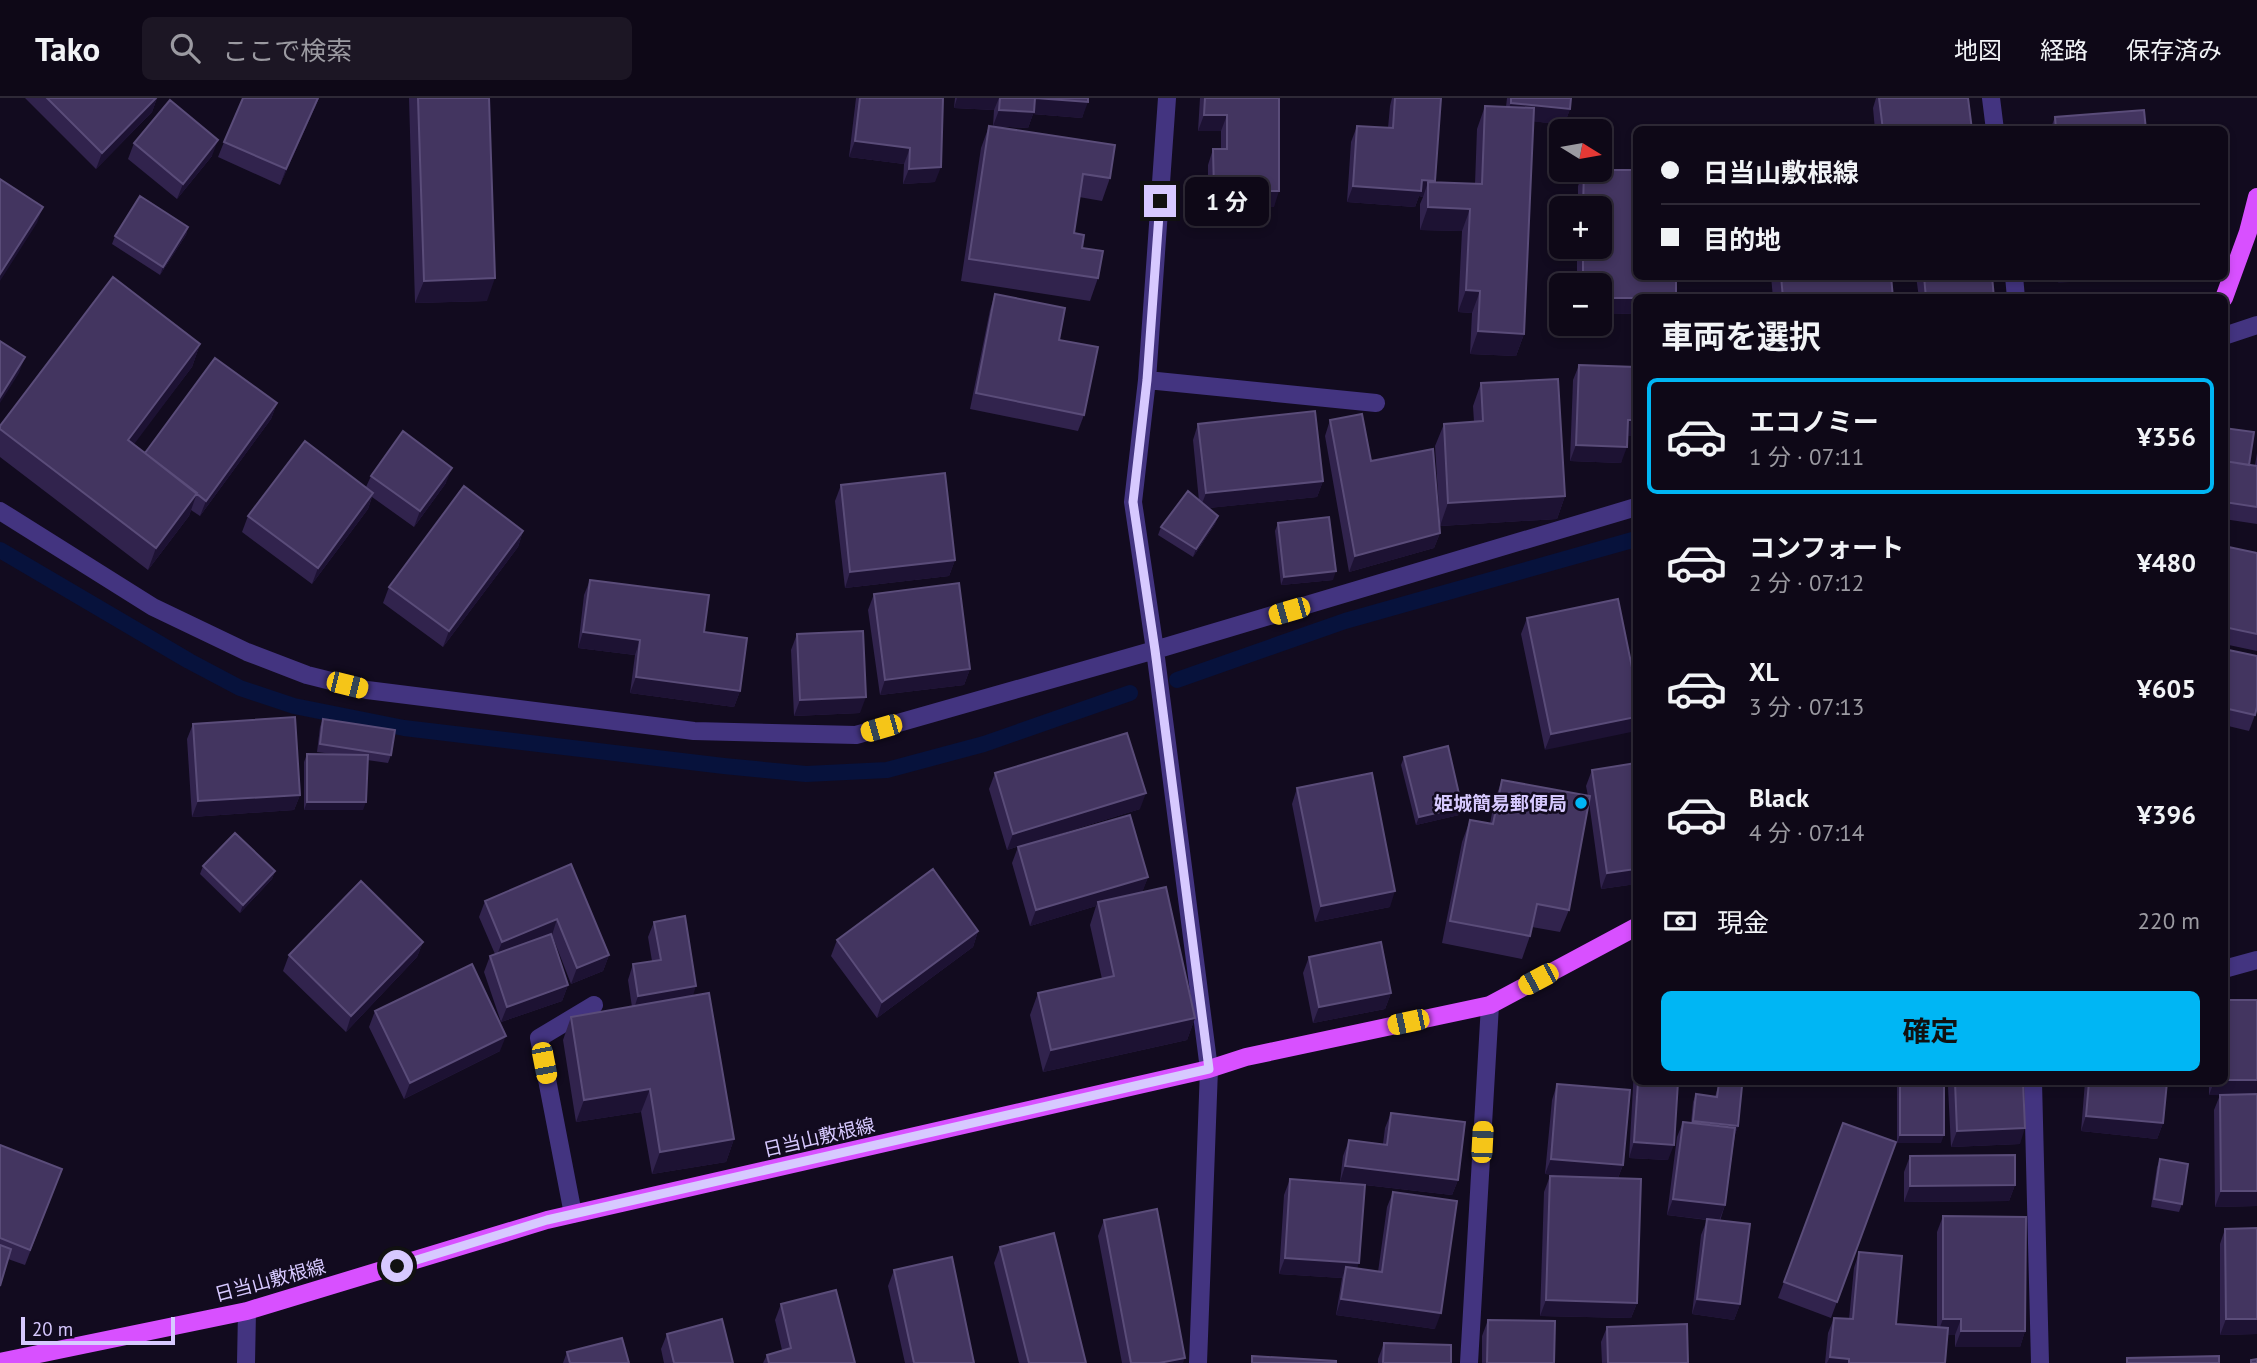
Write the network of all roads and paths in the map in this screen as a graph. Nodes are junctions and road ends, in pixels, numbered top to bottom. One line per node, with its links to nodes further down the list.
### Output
1 (1167, 98): 8 (street)
2 (1991, 98): 3 (street)
3 (1994, 126)
4 (2257, 197): 5 (main road)
5 (2225, 294)
6 (2257, 325): 7 (street)
7 (2228, 335)
8 (1147, 380): 9 (street); 12 (street)
9 (1376, 404)
10 (1633, 508): 12 (street)
11 (0, 511): 12 (street)
12 (1155, 650): 18 (street)
13 (1633, 929): 16 (main road, 日当山敷根線)
14 (2257, 960): 15 (street)
15 (2228, 968)
16 (1490, 1004): 18 (main road, 日当山敷根線); 25 (street)
17 (594, 1005): 20 (street)
18 (1209, 1069): 20 (main road, 日当山敷根線); 24 (street)
19 (2034, 1085): 26 (street)
20 (573, 1214): 21 (main road, 日当山敷根線)
21 (247, 1311): 22 (main road, 日当山敷根線); 23 (street)
22 (0, 1362)
23 (246, 1363)
24 (1198, 1363)
25 (1469, 1363)
26 (2040, 1363)

